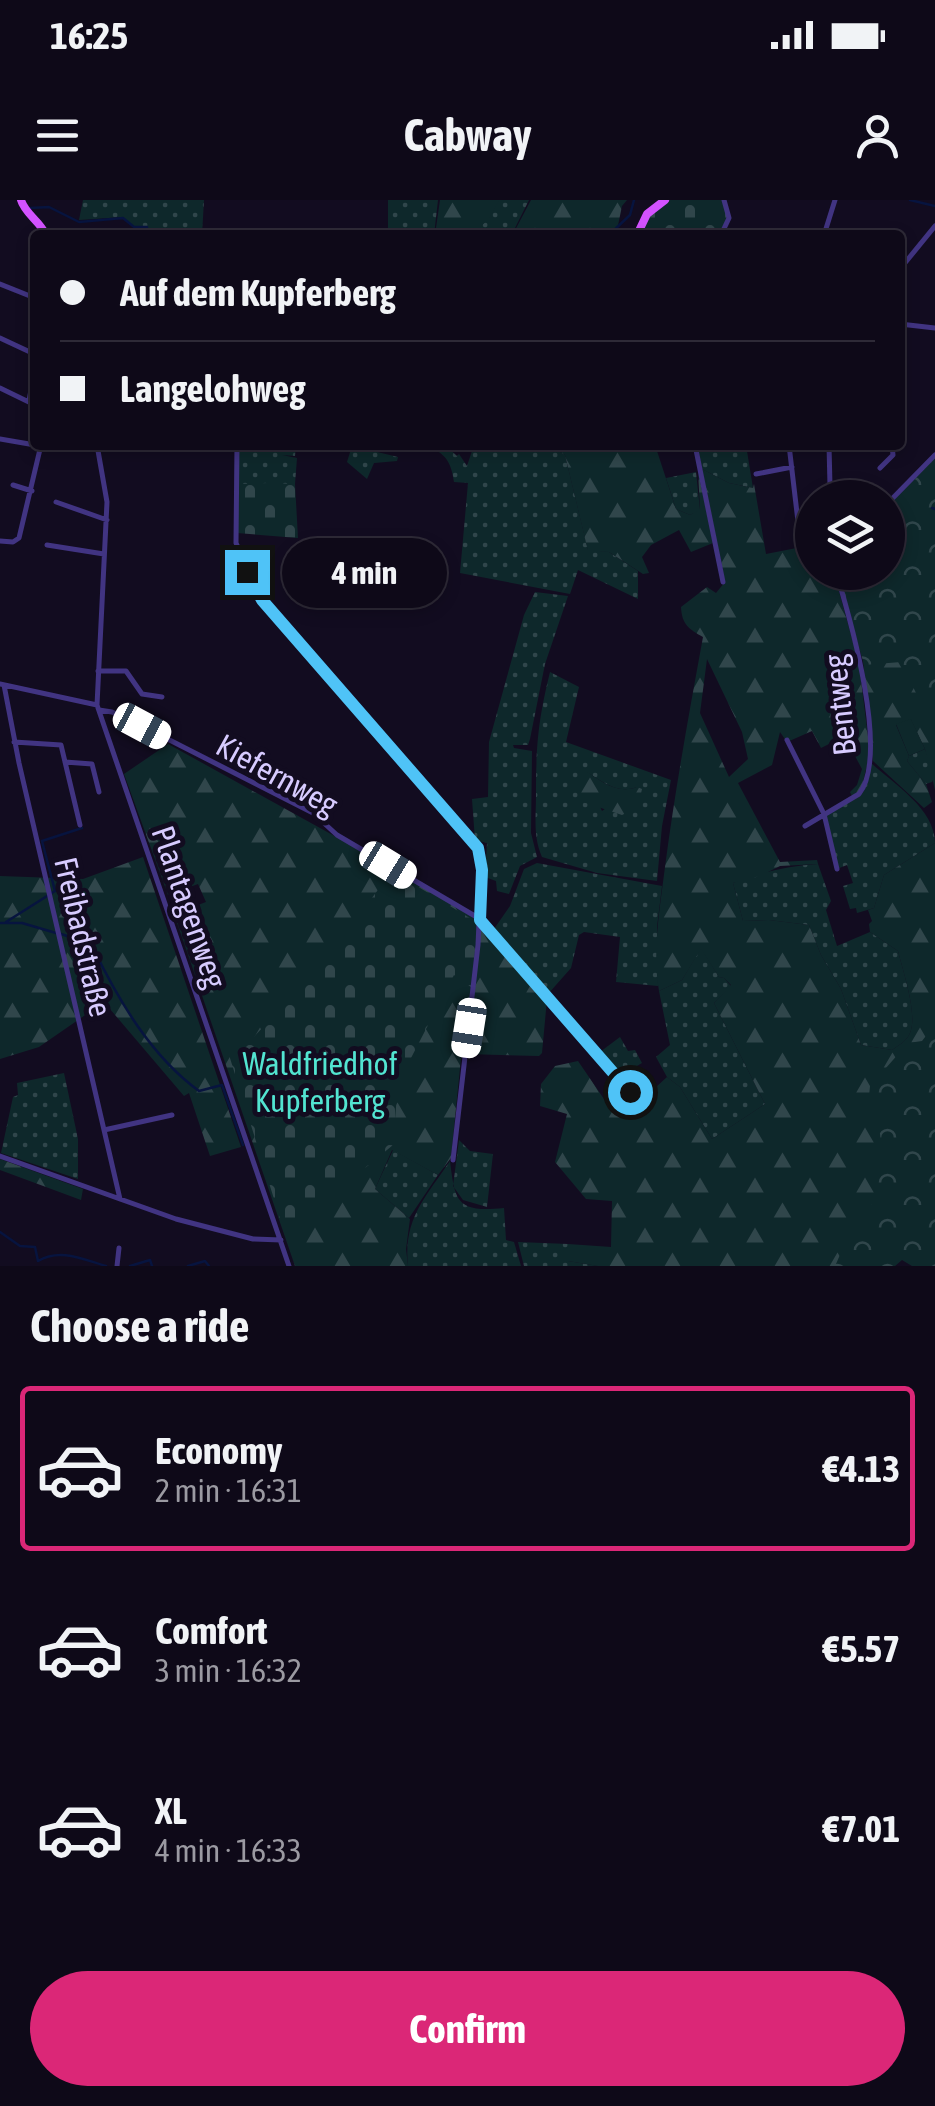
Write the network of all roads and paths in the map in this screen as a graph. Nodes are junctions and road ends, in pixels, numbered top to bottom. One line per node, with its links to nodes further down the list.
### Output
1 (665, 200): 7 (main road)
2 (724, 200): 8 (street)
3 (835, 200): 9 (street)
4 (22, 204): 6 (main road)
5 (935, 226): 10 (street)
6 (43, 230)
7 (640, 230)
8 (724, 230)
9 (826, 230)
10 (905, 262)
11 (0, 284): 12 (street)
12 (30, 296)
13 (905, 325): 14 (street)
14 (935, 328)
15 (0, 338): 16 (street)
16 (30, 352)
17 (0, 388): 18 (street)
18 (30, 402)
19 (0, 439): 20 (street)
20 (30, 444)
21 (37, 450): 35 (street)
22 (98, 450): 38 (street, Plantagenweg)
23 (237, 450): 56 (street)
24 (696, 450): 42 (street)
25 (790, 450): 29 (street)
26 (829, 450): 32 (street)
27 (892, 450): 30 (street)
28 (935, 455): 34 (street)
29 (792, 467): 31 (street); 36 (street)
30 (880, 468)
31 (756, 474)
32 (830, 480)
33 (13, 485): 35 (street)
34 (905, 486)
35 (32, 492): 39 (street)
36 (795, 494)
37 (56, 502): 38 (street)
38 (106, 520): 41 (street, Plantagenweg)
39 (0, 541)
40 (47, 545): 41 (street)
41 (104, 554): 44 (street, Plantagenweg)
42 (723, 582)
43 (841, 590): 52 (street, Bentweg)
44 (98, 670): 46 (street); 47 (street, Plantagenweg)
45 (2, 684): 47 (street, Kiefernweg); 49 (street, Freibadstraße)
46 (162, 697)
47 (98, 707): 56 (street, Kiefernweg); 63 (street, Plantagenweg)
48 (786, 740): 52 (street, Bentweg)
49 (14, 742): 50 (street); 59 (street, Freibadstraße)
50 (65, 762): 51 (street); 53 (street)
51 (99, 792)
52 (824, 814): 54 (street, Bentweg); 55 (street, Bentweg)
53 (80, 825)
54 (805, 826)
55 (837, 869)
56 (480, 920): 57 (street, Kiefernweg); 61 (street)
57 (640, 1106)
58 (172, 1116): 59 (street)
59 (104, 1130): 62 (street, Freibadstraße)
60 (0, 1156): 62 (street)
61 (453, 1160)
62 (120, 1198): 63 (street)
63 (280, 1240): 66 (street, Plantagenweg)
64 (119, 1248): 65 (street)
65 (116, 1266)
66 (289, 1266)

